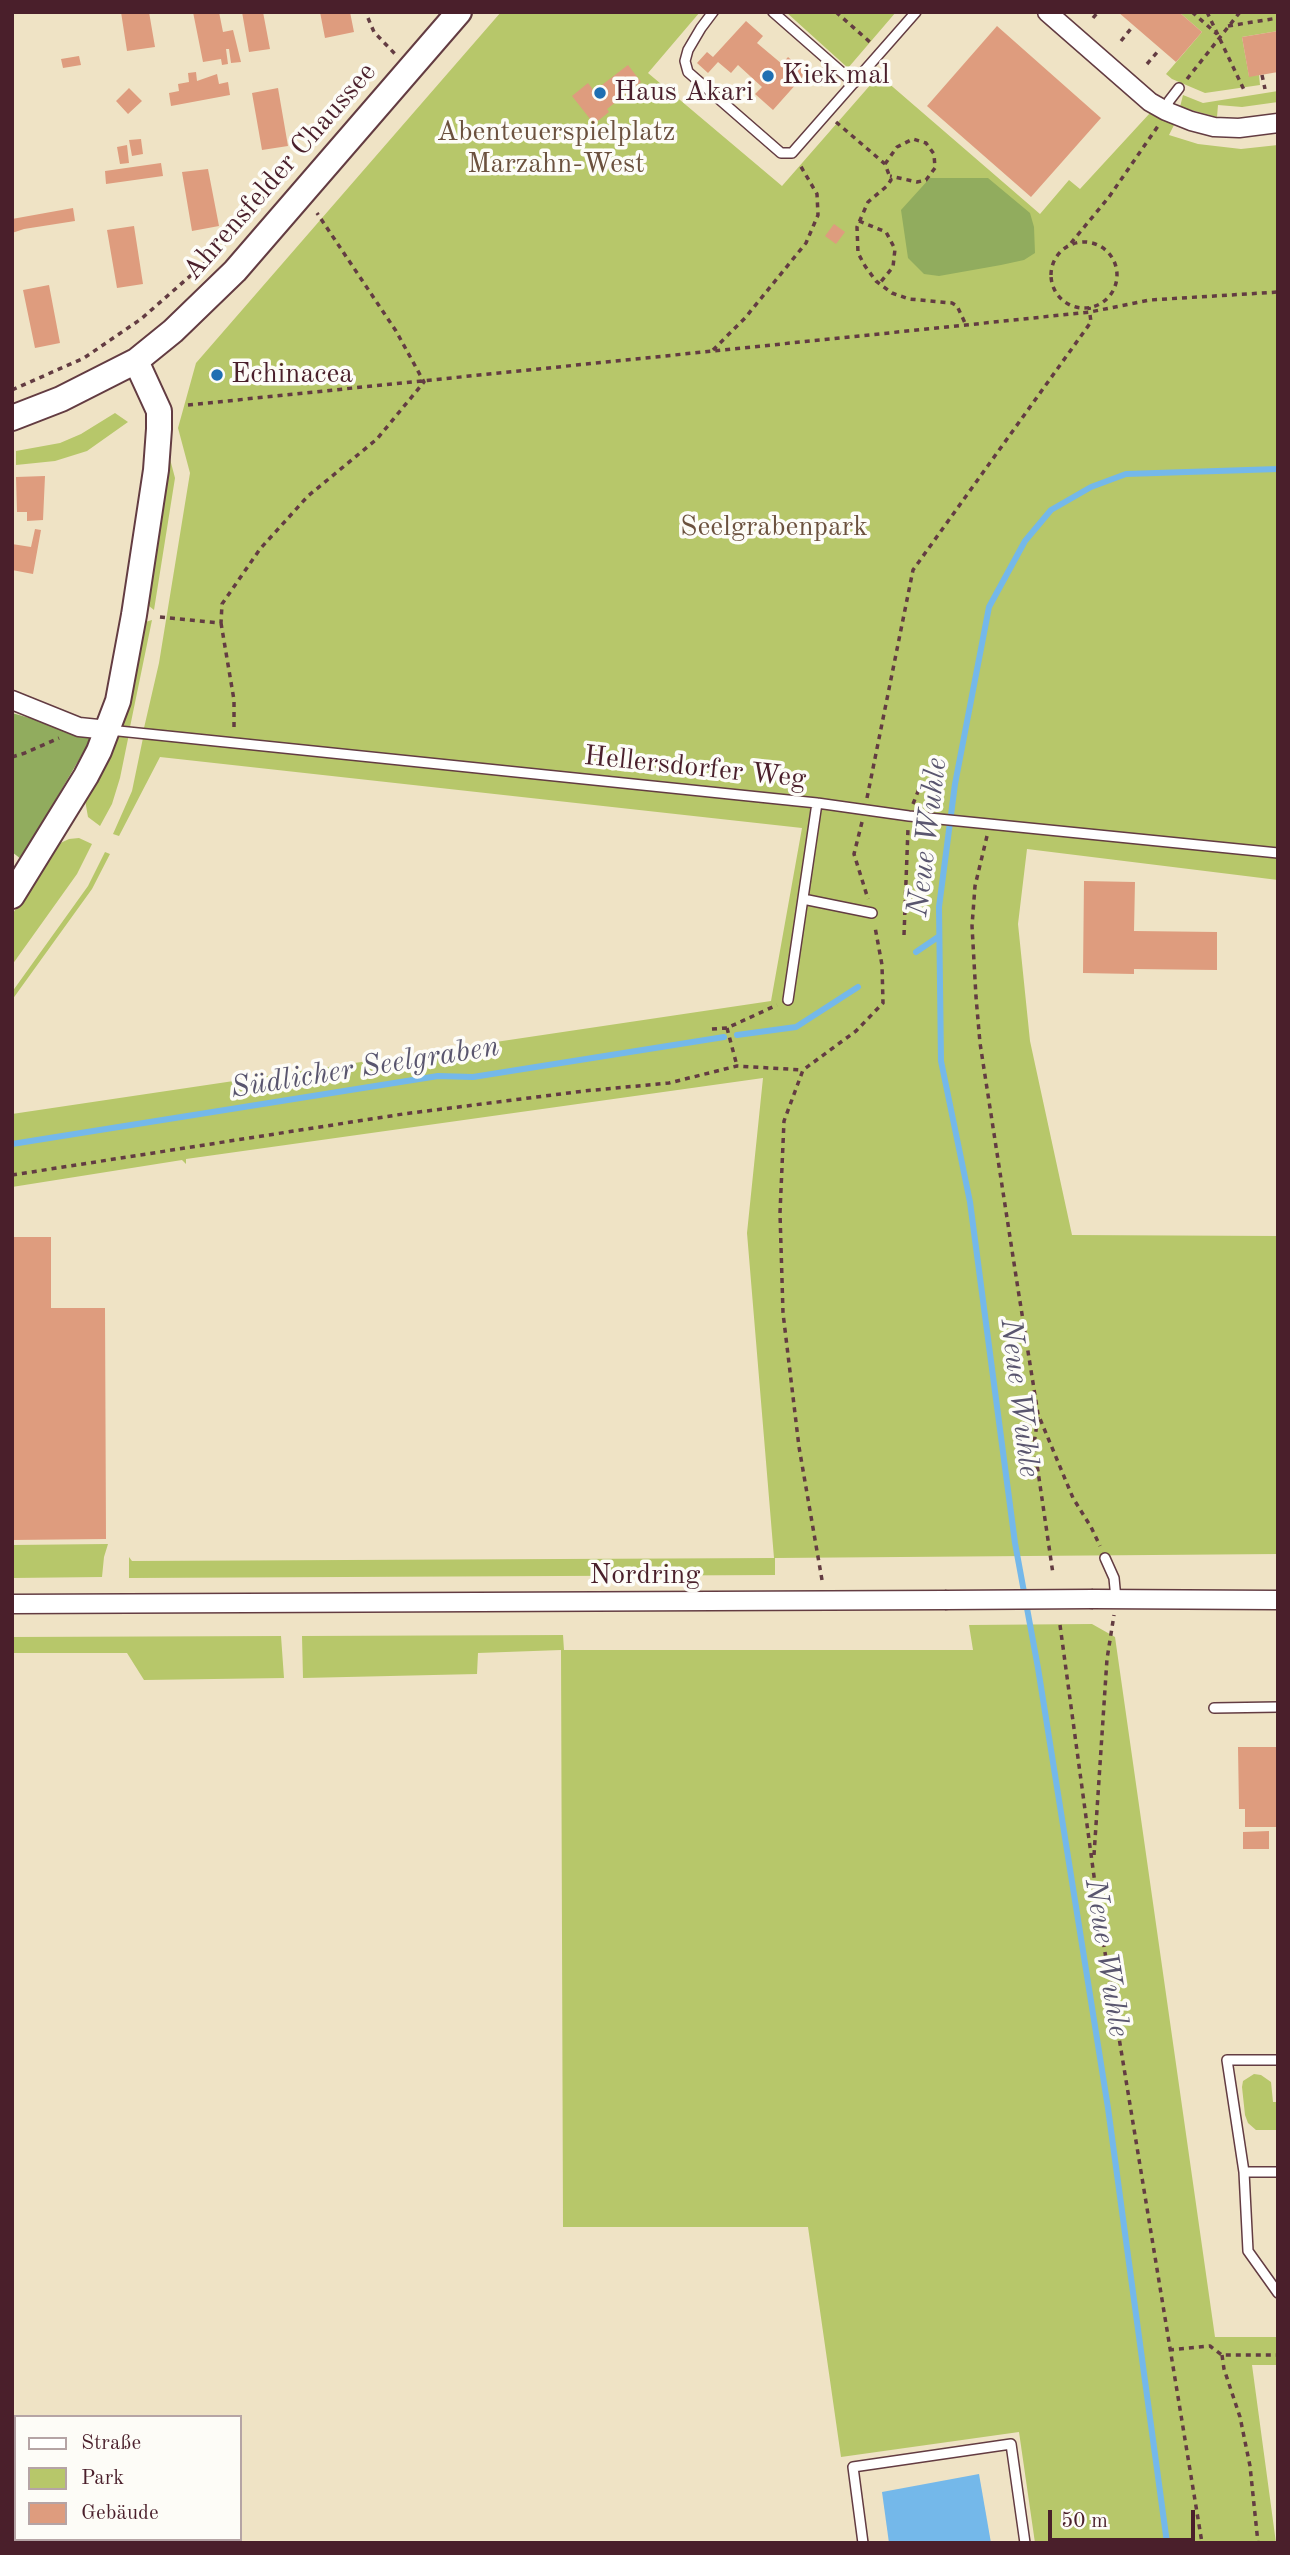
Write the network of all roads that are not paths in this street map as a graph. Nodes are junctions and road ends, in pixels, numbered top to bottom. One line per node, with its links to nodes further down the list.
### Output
1 (459, 12): 10 (main road, Ahrensfelder Chaussee)
2 (713, 12): 6 (lane)
3 (773, 12): 6 (lane)
4 (916, 12): 6 (lane)
5 (1047, 12): 8 (street)
6 (854, 83)
7 (1179, 88): 8 (lane)
8 (1166, 111): 9 (street)
9 (1278, 123)
10 (135, 361): 11 (main road, Ahrensfelder Chaussee); 13 (main road)
11 (12, 418)
12 (12, 700): 13 (street)
13 (108, 730): 14 (lane, Hellersdorfer Weg); 16 (main road)
14 (817, 803): 15 (lane, Hellersdorfer Weg); 17 (lane)
15 (1278, 853)
16 (12, 896)
17 (803, 899): 18 (lane); 19 (lane)
18 (872, 913)
19 (788, 1000)
20 (1105, 1558): 21 (lane)
21 (1116, 1599): 22 (street, Nordring); 23 (street, Nordring, bridge)
22 (1278, 1600)
23 (12, 1604)
24 (1278, 1707): 25 (lane)
25 (1214, 1708)
26 (1278, 2060): 27 (lane)
27 (1244, 2172): 28 (lane); 29 (lane)
28 (1278, 2172)
29 (1278, 2293)
30 (863, 2543): 31 (lane)
31 (1025, 2543)

